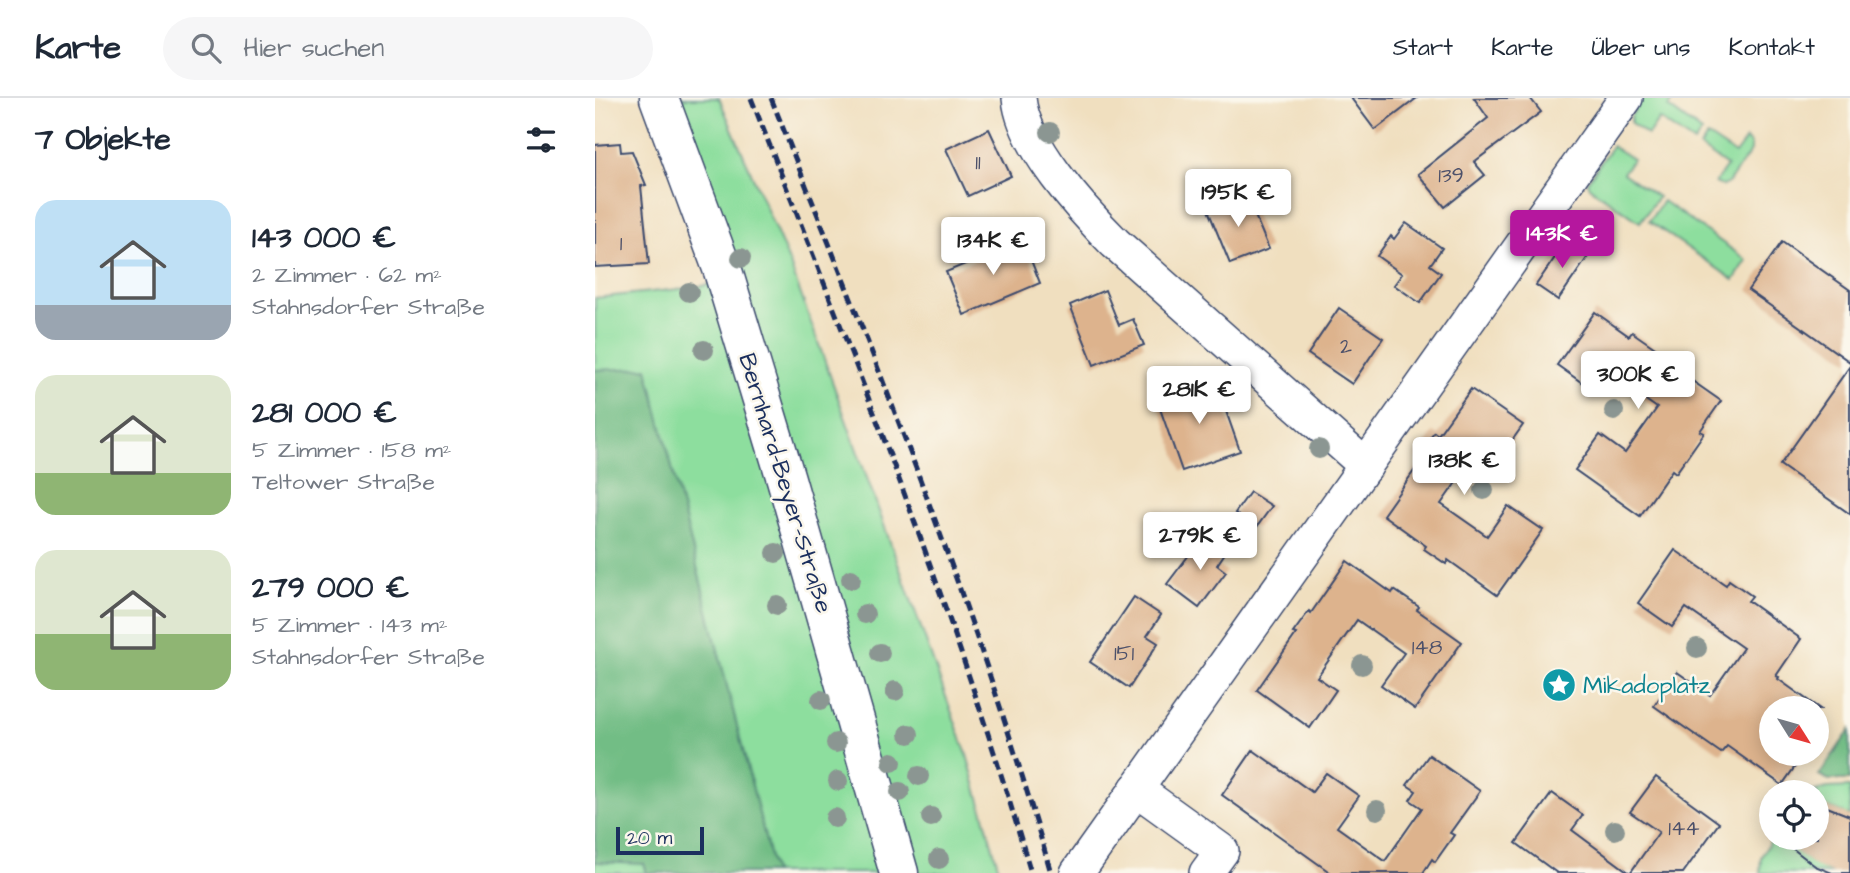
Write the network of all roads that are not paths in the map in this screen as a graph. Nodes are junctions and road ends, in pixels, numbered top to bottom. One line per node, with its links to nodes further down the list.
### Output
1 (659, 98): 6 (street, Bernhard-Beyer-Straße)
2 (1019, 98): 4 (street)
3 (1626, 98): 4 (street)
4 (1366, 466): 5 (street)
5 (1136, 789): 7 (street); 8 (street)
6 (898, 873)
7 (1077, 873)
8 (1206, 873)

